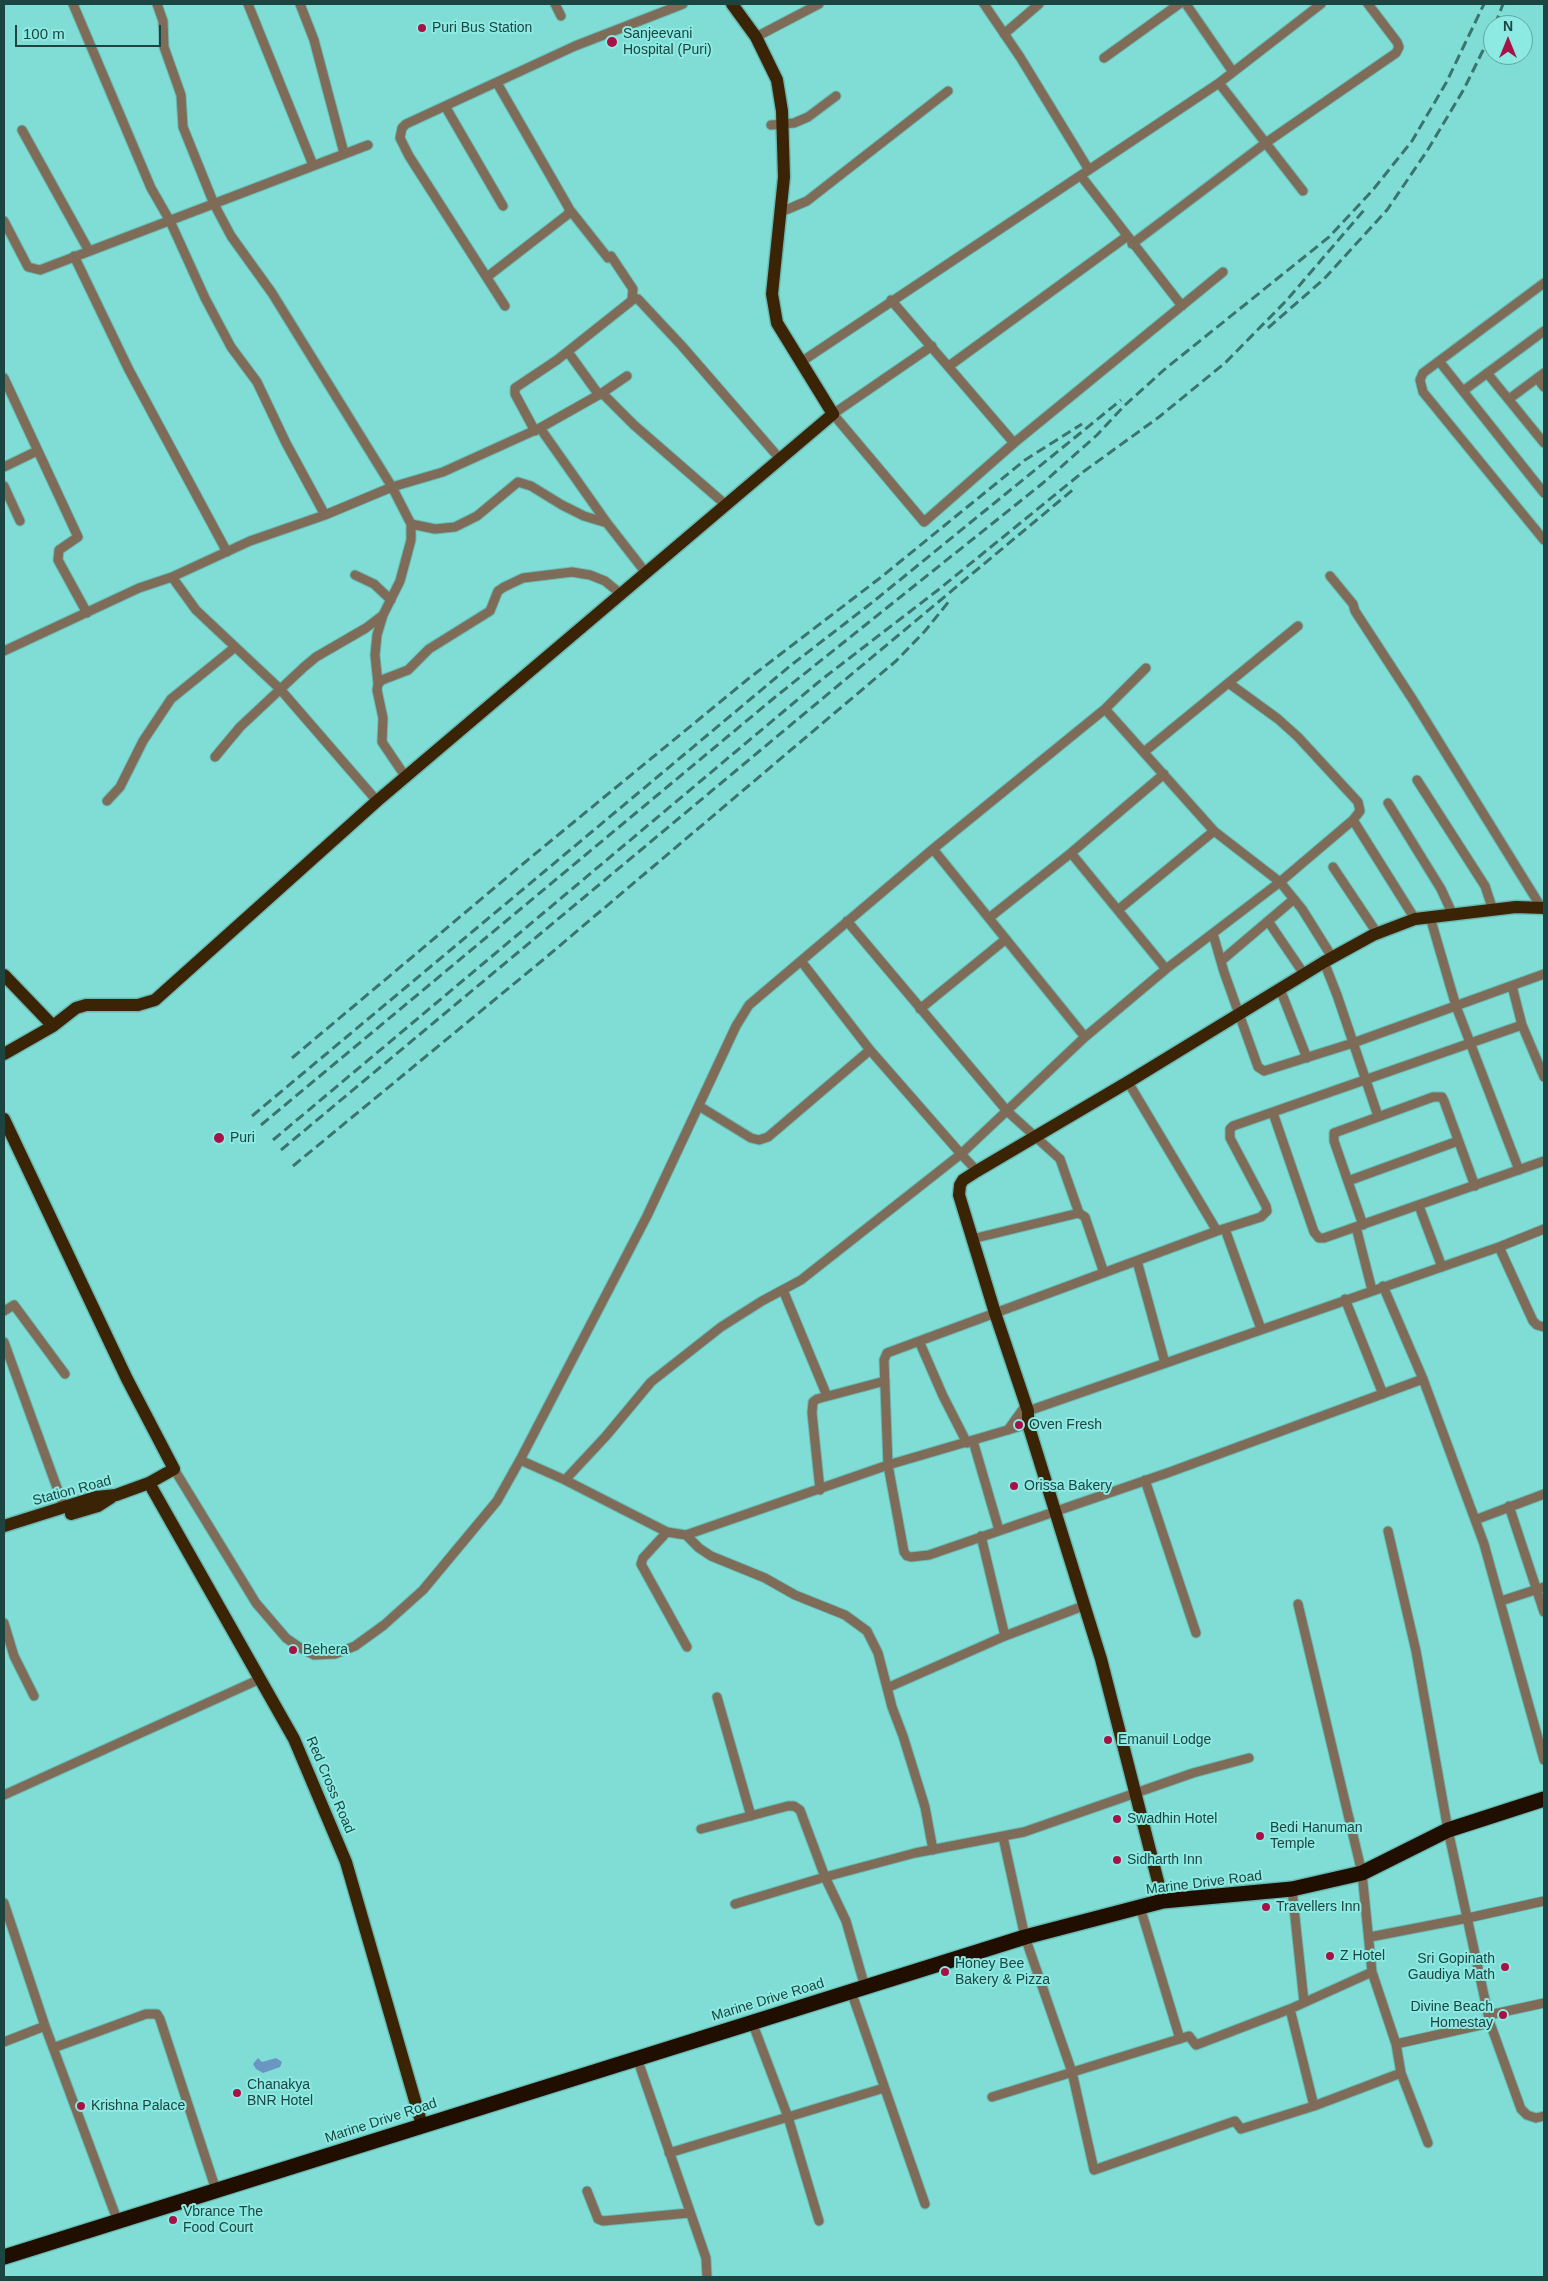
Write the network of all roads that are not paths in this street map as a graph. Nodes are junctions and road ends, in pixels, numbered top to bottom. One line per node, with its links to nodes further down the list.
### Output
1 (73, 4): 39 (street)
2 (157, 4): 34 (street)
3 (248, 4): 30 (street)
4 (300, 4): 29 (street)
5 (555, 4): 15 (street)
6 (683, 4): 20 (street)
7 (732, 4): 17 (main road)
8 (819, 4): 17 (street)
9 (984, 4): 16 (street)
10 (1039, 4): 16 (street)
11 (1179, 4): 18 (street)
12 (1186, 4): 19 (street)
13 (1321, 4): 19 (street)
14 (1368, 4): 27 (street)
15 (561, 16)
16 (1004, 34): 31 (street)
17 (756, 37): 25 (main road)
18 (1104, 58)
19 (1233, 72): 21 (street)
20 (497, 82): 24 (street); 36 (street)
21 (1219, 83): 27 (street); 31 (street)
22 (948, 90): 37 (street)
23 (836, 96): 25 (street)
24 (446, 106): 35 (street); 44 (street)
25 (777, 124): 37 (main road)
26 (22, 130): 41 (street)
27 (1266, 142): 33 (street); 40 (street)
28 (368, 145): 29 (street)
29 (344, 153): 30 (street)
30 (313, 165): 34 (street)
31 (1090, 170): 32 (street)
32 (1081, 176): 40 (street); 47 (street)
33 (1303, 191)
34 (214, 204): 39 (street); 72 (street)
35 (503, 206)
36 (570, 210): 44 (street); 46 (street)
37 (781, 212): 54 (main road)
38 (4, 221): 42 (street)
39 (170, 221): 41 (street); 75 (street)
40 (1129, 241): 49 (street); 55 (street)
41 (89, 251): 42 (street)
42 (74, 256): 80 (street)
43 (1224, 272): 49 (street)
44 (487, 277): 48 (street)
45 (1544, 283): 53 (street)
46 (632, 299): 52 (street); 69 (street)
47 (891, 300): 51 (street); 54 (street)
48 (505, 306)
49 (1182, 306): 66 (street)
50 (1544, 331): 56 (street)
51 (932, 346): 55 (street); 64 (street)
52 (568, 352): 62 (street); 65 (street)
53 (1439, 361): 61 (street); 79 (street)
54 (801, 362): 64 (main road)
55 (948, 366): 66 (street)
56 (1487, 373): 61 (street); 63 (street)
57 (1541, 375): 60 (street); 63 (street)
58 (627, 376): 62 (street)
59 (4, 378): 68 (street)
60 (1544, 388)
61 (1463, 391): 73 (street)
62 (601, 394): 65 (street); 74 (street)
63 (1509, 399): 67 (street)
64 (833, 414): 66 (street); 69 (main road)
65 (538, 430): 72 (street); 78 (street)
66 (1014, 443)
67 (1544, 443)
68 (37, 451): 70 (street); 87 (street)
69 (780, 460): 74 (main road)
70 (4, 467)
71 (4, 486): 76 (street)
72 (392, 487): 75 (street); 77 (street)
73 (1544, 493)
74 (726, 505): 81 (main road)
75 (324, 515): 80 (street)
76 (20, 521)
77 (411, 524): 78 (street); 86 (street)
78 (607, 524): 81 (street)
79 (1544, 540)
80 (227, 552): 84 (street)
81 (646, 573): 85 (main road)
82 (354, 575): 86 (street)
83 (1330, 576): 112 (street)
84 (172, 577): 87 (street); 90 (street)
85 (622, 594): 93 (street); 100 (main road)
86 (391, 600): 88 (street)
87 (87, 613): 91 (street)
88 (383, 615): 93 (street); 95 (street)
89 (1298, 626): 94 (street)
90 (234, 648): 95 (street); 102 (street)
91 (4, 651)
92 (1146, 668): 96 (street)
93 (378, 684): 100 (street)
94 (1230, 684): 97 (street); 105 (street)
95 (280, 689): 98 (street); 103 (street)
96 (1105, 709): 97 (street); 107 (street)
97 (1144, 752): 99 (street)
98 (215, 757)
99 (1164, 774): 106 (street); 108 (street)
100 (405, 776): 103 (main road)
101 (1417, 780): 114 (street)
102 (107, 801)
103 (377, 801): 137 (main road)
104 (1388, 803): 115 (street)
105 (1353, 820): 110 (street); 118 (street)
106 (1214, 830): 110 (street); 113 (street)
107 (933, 849): 117 (street); 119 (street)
108 (1071, 853): 113 (street); 117 (street)
109 (1333, 866): 121 (street)
110 (1280, 882): 111 (street); 122 (street)
111 (1294, 899): 120 (street); 124 (street)
112 (1542, 907): 114 (main road)
113 (1118, 910): 127 (street)
114 (1493, 910): 115 (main road)
115 (1453, 915): 116 (main road)
116 (1430, 917): 118 (main road); 133 (street)
117 (989, 918): 123 (street)
118 (1415, 919): 121 (main road)
119 (847, 921): 125 (street); 134 (street)
120 (1268, 921): 126 (street); 128 (street)
121 (1378, 933): 124 (main road)
122 (1212, 934): 126 (street); 127 (street)
123 (1006, 939): 134 (street); 138 (street)
124 (1328, 959): 128 (main road); 139 (street)
125 (800, 961): 141 (street); 147 (street)
126 (1220, 961): 135 (street)
127 (1166, 969): 138 (street)
128 (1304, 974): 132 (main road)
129 (1544, 974): 131 (street)
130 (4, 975): 137 (main road)
131 (1512, 986): 133 (street); 136 (street)
132 (1280, 989): 135 (main road); 143 (street)
133 (1456, 1006): 139 (street); 140 (street)
134 (920, 1009): 148 (street)
135 (1240, 1012): 143 (street); 146 (main road)
136 (1522, 1024): 140 (street); 144 (street)
137 (53, 1026): 142 (main road)
138 (1085, 1037): 148 (street)
139 (1353, 1043): 143 (street); 145 (street)
140 (1470, 1043): 145 (street); 156 (street)
141 (870, 1050): 147 (street); 154 (street)
142 (4, 1054)
143 (1307, 1058)
144 (1544, 1077)
145 (1365, 1080): 149 (street); 150 (street)
146 (1128, 1082): 152 (main road); 164 (street)
147 (699, 1106): 189 (street)
148 (1007, 1111): 152 (street); 154 (street)
149 (1273, 1113): 162 (street); 164 (street)
150 (1378, 1116): 153 (street); 158 (street)
151 (4, 1119): 191 (main road)
152 (1036, 1136): 157 (main road); 161 (street)
153 (1458, 1141): 158 (street); 159 (street)
154 (961, 1154): 157 (street); 171 (street)
155 (1544, 1161): 156 (street)
156 (1520, 1170): 159 (street)
157 (977, 1171): 165 (main road)
158 (1348, 1181): 162 (street)
159 (1475, 1186): 160 (street)
160 (1418, 1206): 162 (street); 168 (street)
161 (1079, 1213): 165 (street); 169 (street)
162 (1360, 1226): 172 (street)
163 (1544, 1229): 166 (street)
164 (1221, 1230): 167 (street); 177 (street)
165 (972, 1239): 175 (main road)
166 (1499, 1247): 168 (street); 176 (street)
167 (1137, 1261): 169 (street); 180 (street)
168 (1442, 1267): 170 (street)
169 (1104, 1273): 175 (street)
170 (1383, 1286): 172 (street); 182 (street)
171 (783, 1290): 185 (street); 192 (street)
172 (1372, 1290): 173 (street)
173 (1345, 1300): 177 (street); 184 (street)
174 (4, 1311): 181 (street)
175 (995, 1314): 178 (street); 186 (main road)
176 (1544, 1327)
177 (1261, 1329): 180 (street)
178 (919, 1341): 183 (street); 188 (street)
179 (4, 1342): 199 (street)
180 (1165, 1363): 186 (street)
181 (65, 1374)
182 (1423, 1379): 184 (street); 201 (street)
183 (885, 1381): 185 (street); 190 (street)
184 (1383, 1394): 193 (street)
185 (827, 1396): 195 (street)
186 (1028, 1413): 187 (street); 187 (street); 200 (main road)
187 (1008, 1430): 188 (street)
188 (970, 1442): 190 (street); 203 (street)
189 (520, 1460): 191 (street); 192 (street)
190 (888, 1465): 195 (street); 208 (street)
191 (174, 1468): 194 (main road, Station Road)
192 (565, 1480): 205 (street)
193 (1145, 1480): 200 (street); 215 (street)
194 (149, 1483): 197 (main road, Station Road); 218 (main road, Red Cross Road)
195 (820, 1490): 207 (street)
196 (1544, 1494): 198 (street)
197 (116, 1495): 199 (main road, Station Road); 206 (main road)
198 (1509, 1506): 201 (street); 209 (street)
199 (64, 1507): 202 (main road, Station Road)
200 (1054, 1510): 203 (street); 212 (main road)
201 (1475, 1520): 210 (street)
202 (4, 1526)
203 (999, 1530): 208 (street)
204 (1388, 1531): 229 (street)
205 (667, 1532): 207 (street); 217 (street)
206 (4, 1534)
207 (686, 1535): 219 (street)
208 (981, 1536): 216 (street)
209 (1541, 1589): 210 (street); 213 (street)
210 (1501, 1601): 223 (street)
211 (1298, 1604): 232 (street)
212 (1083, 1606): 216 (street); 224 (main road)
213 (1544, 1612)
214 (4, 1623): 220 (street)
215 (1196, 1633)
216 (1005, 1636): 219 (street)
217 (687, 1647)
218 (260, 1679): 225 (street); 263 (main road, Red Cross Road)
219 (887, 1688): 231 (street)
220 (34, 1696)
221 (717, 1697): 227 (street)
222 (1248, 1758): 224 (street)
223 (1544, 1760)
224 (1135, 1793): 230 (street); 236 (main road)
225 (4, 1795)
226 (1544, 1798): 229 (highway, Marine Drive Road)
227 (751, 1816): 228 (street); 233 (street)
228 (701, 1829)
229 (1448, 1830): 232 (highway, Marine Drive Road); 240 (street)
230 (1003, 1837): 231 (street); 241 (street)
231 (934, 1850): 233 (street)
232 (1362, 1872): 234 (highway, Marine Drive Road); 242 (street)
233 (825, 1877): 238 (street); 244 (street)
234 (1292, 1889): 236 (highway, Marine Drive Road); 245 (street)
235 (1544, 1901): 240 (street)
236 (1163, 1902): 239 (highway, Marine Drive Road)
237 (4, 1903): 250 (street)
238 (735, 1904)
239 (1140, 1907): 241 (highway, Marine Drive Road); 251 (street)
240 (1468, 1918): 242 (street); 248 (street)
241 (1025, 1937): 244 (highway, Marine Drive Road); 256 (street)
242 (1370, 1937): 243 (street)
243 (1372, 1972): 245 (street); 253 (street)
244 (858, 1989): 249 (highway, Marine Drive Road); 258 (street)
245 (1304, 2002): 247 (street)
246 (1544, 2003): 248 (street)
247 (1290, 2009): 251 (street); 260 (street)
248 (1490, 2019): 253 (street); 261 (street)
249 (752, 2022): 255 (highway, Marine Drive Road); 262 (street)
250 (45, 2026): 252 (street); 254 (street)
251 (1180, 2039): 256 (street)
252 (4, 2042)
253 (1396, 2044): 257 (street)
254 (53, 2048): 266 (street); 271 (street)
255 (637, 2058): 263 (highway, Marine Drive Road); 265 (street)
256 (1072, 2072): 259 (street); 260 (street)
257 (1401, 2073): 260 (street); 264 (street)
258 (884, 2088): 262 (street); 268 (street)
259 (992, 2098)
260 (1314, 2106)
261 (1544, 2116)
262 (788, 2117): 265 (street); 270 (street)
263 (422, 2125): 266 (highway, Marine Drive Road)
264 (1428, 2143)
265 (669, 2153): 269 (street)
266 (216, 2190): 271 (highway, Marine Drive Road)
267 (587, 2191): 269 (street)
268 (925, 2204)
269 (689, 2213): 273 (street)
270 (819, 2221)
271 (118, 2222): 272 (highway, Marine Drive Road)
272 (5, 2253)
273 (707, 2277)

